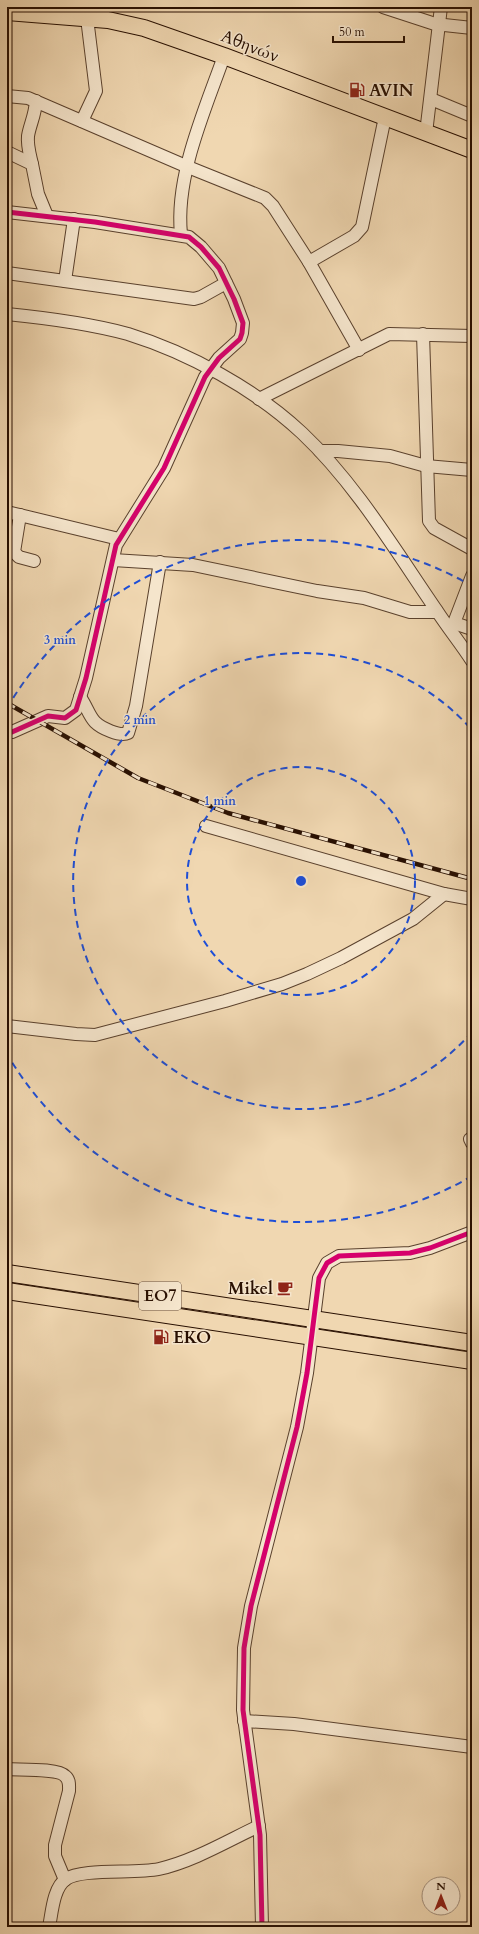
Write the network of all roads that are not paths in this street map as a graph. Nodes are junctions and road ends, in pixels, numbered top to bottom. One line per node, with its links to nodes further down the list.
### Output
1 (382, 7): 6 (street)
2 (441, 7): 6 (street)
3 (37, 11): 4 (main road, Αθηνών); 5 (main road, Αθηνών)
4 (7, 12)
5 (87, 18): 8 (main road, Αθηνών); 14 (street)
6 (439, 24): 7 (street); 10 (street)
7 (472, 28)
8 (224, 56): 13 (main road, Αθηνών); 19 (street)
9 (7, 96): 11 (street)
10 (431, 99): 12 (street); 15 (street)
11 (36, 102): 14 (street); 18 (street)
12 (472, 116)
13 (384, 117): 15 (main road, Αθηνών); 24 (street)
14 (82, 121): 19 (street)
15 (426, 133): 16 (main road, Αθηνών)
16 (472, 150)
17 (7, 152): 18 (street)
18 (32, 164): 21 (street)
19 (188, 167): 23 (street); 24 (street)
20 (7, 212): 21 (street)
21 (47, 216): 22 (street)
22 (74, 219): 23 (street); 26 (street)
23 (181, 234): 27 (street)
24 (309, 262): 31 (street)
25 (7, 273): 26 (street)
26 (65, 281): 27 (street)
27 (226, 283): 32 (street)
28 (7, 314): 32 (street)
29 (424, 334): 30 (street); 31 (street); 35 (street)
30 (472, 336)
31 (359, 350): 33 (street)
32 (210, 370): 33 (street); 39 (street)
33 (259, 399): 34 (street)
34 (320, 451): 35 (street); 45 (street)
35 (426, 466): 36 (street); 40 (street)
36 (472, 470)
37 (7, 512): 38 (street)
38 (20, 515): 39 (street); 42 (street)
39 (118, 540): 41 (street)
40 (472, 550)
41 (113, 560): 43 (street); 49 (street)
42 (34, 561)
43 (160, 562): 45 (street); 49 (street)
44 (472, 576): 46 (street)
45 (437, 612): 46 (street)
46 (452, 625): 47 (street); 48 (street)
47 (472, 630)
48 (472, 661)
49 (80, 697): 50 (street)
50 (7, 731)
51 (206, 826): 52 (street)
52 (444, 894): 53 (street); 54 (street)
53 (472, 899)
54 (7, 1026)
55 (472, 1232): 58 (street)
56 (7, 1273): 58 (main road, ΕΟ7)
57 (7, 1291): 59 (main road, ΕΟ7)
58 (313, 1320): 59 (street); 60 (main road, ΕΟ7)
59 (311, 1337): 61 (main road, ΕΟ7); 62 (street)
60 (472, 1343)
61 (472, 1361)
62 (244, 1721): 63 (street); 65 (street)
63 (472, 1747)
64 (7, 1769): 66 (street)
65 (259, 1826): 66 (street); 68 (street)
66 (65, 1880): 67 (street)
67 (49, 1927)
68 (262, 1927)

